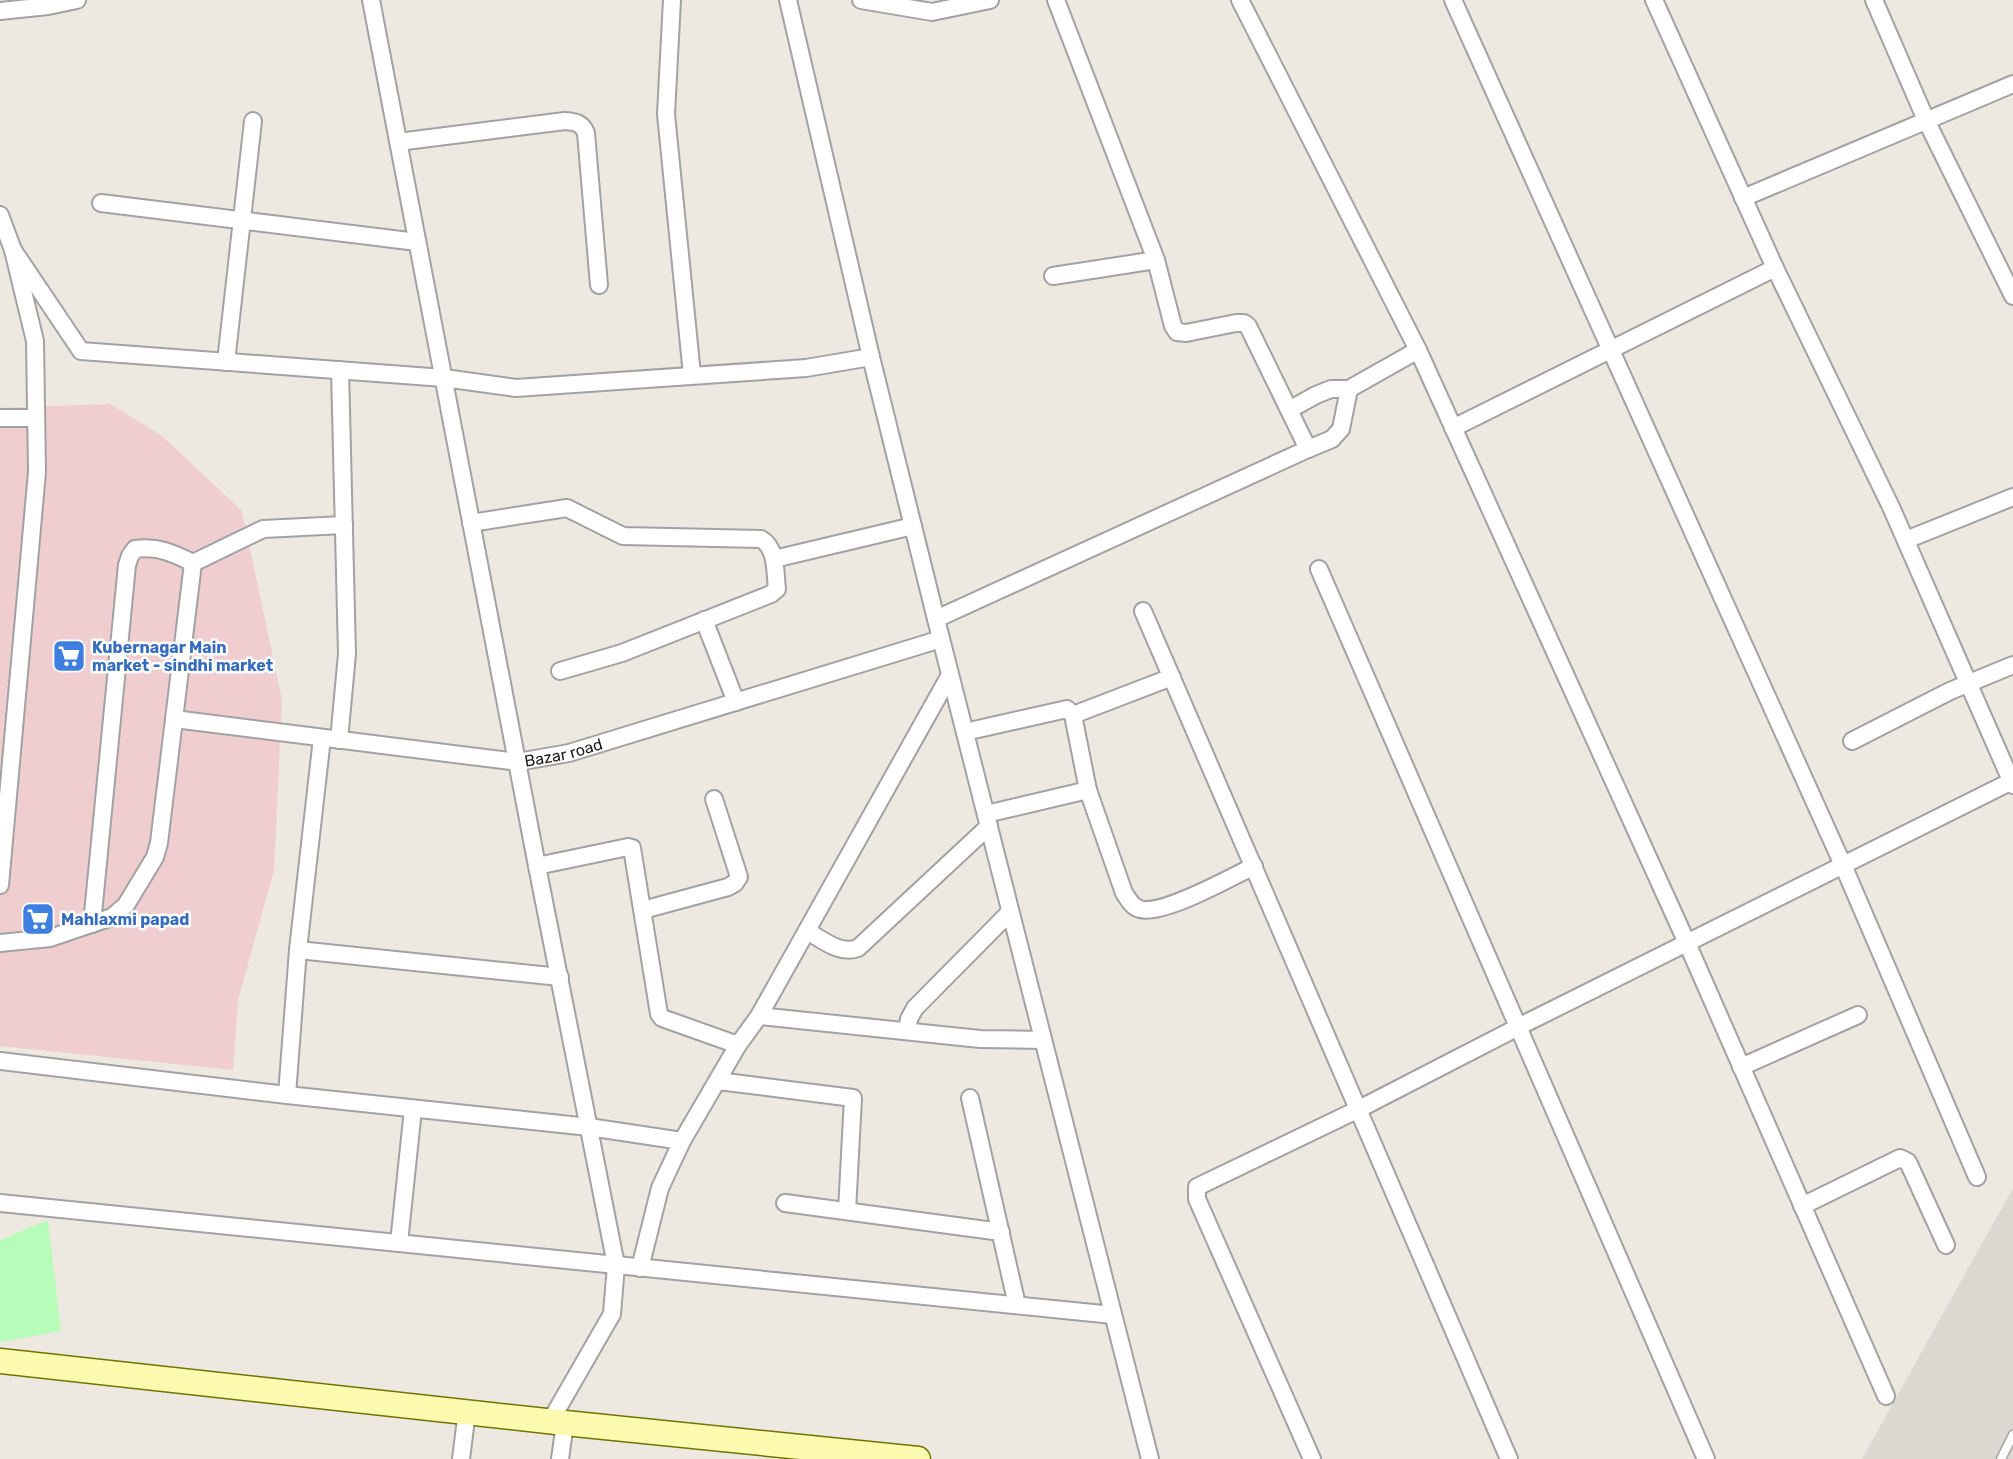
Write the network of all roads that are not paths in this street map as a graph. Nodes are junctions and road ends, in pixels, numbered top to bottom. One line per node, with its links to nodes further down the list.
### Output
1 (77, 0): 13 (street)
2 (371, 0): 17 (street)
3 (672, 0): 34 (street)
4 (788, 0): 31 (street)
5 (861, 0): 12 (street)
6 (990, 0): 12 (street)
7 (1056, 0): 24 (street)
8 (1240, 0): 29 (street)
9 (1453, 0): 30 (street)
10 (1654, 0): 18 (street)
11 (1874, 0): 15 (street)
12 (888, 2)
13 (0, 11)
14 (2013, 84): 15 (street)
15 (1926, 120): 18 (street); 28 (street)
16 (253, 121): 21 (street)
17 (398, 142): 22 (street); 27 (street)
18 (1743, 198): 25 (street)
19 (101, 203): 21 (street)
20 (0, 215): 23 (street)
21 (242, 221): 22 (street); 32 (street)
22 (417, 242): 35 (street)
23 (13, 250): 32 (street); 39 (street)
24 (1156, 260): 26 (street); 37 (street)
25 (1775, 268): 30 (street); 46 (street)
26 (1053, 276)
27 (599, 285)
28 (2013, 296)
29 (1418, 351): 36 (street); 40 (street)
30 (1611, 351): 40 (street); 71 (street)
31 (871, 357): 34 (street); 45 (street)
32 (226, 362): 33 (street)
33 (340, 370): 35 (street); 44 (street)
34 (692, 375): 35 (street)
35 (444, 378): 43 (street)
36 (1349, 389): 37 (street); 41 (street)
37 (1289, 410): 41 (street)
38 (0, 418): 39 (street)
39 (36, 418): 74 (street)
40 (1453, 428): 80 (street)
41 (1308, 448): 51 (street)
42 (2013, 497): 46 (street)
43 (471, 523): 47 (street); 66 (street)
44 (344, 525): 48 (street); 64 (street)
45 (913, 526): 47 (street); 51 (street)
46 (1906, 540): 58 (street)
47 (774, 559): 52 (street)
48 (193, 563): 61 (street); 77 (street)
49 (1319, 569): 85 (street)
50 (1143, 611): 57 (street)
51 (936, 619): 53 (street)
52 (704, 620): 55 (street); 59 (street)
53 (941, 639): 56 (street); 59 (street, Bazar road)
54 (2013, 665): 58 (street)
55 (560, 671)
56 (950, 675): 62 (street); 78 (street)
57 (1172, 677): 60 (street); 73 (street)
58 (1969, 684): 65 (street); 67 (street)
59 (736, 702): 66 (street, Bazar road)
60 (1073, 715): 62 (street); 68 (street)
61 (174, 719): 63 (street, Bazar road); 77 (street)
62 (964, 732): 70 (street)
63 (322, 738): 64 (street, Bazar road); 81 (street)
64 (339, 740): 66 (street, Bazar road)
65 (1852, 741)
66 (518, 762): 72 (street)
67 (2012, 783): 71 (street)
68 (1088, 790): 70 (street); 73 (street)
69 (714, 799): 75 (street)
70 (987, 820): 76 (street); 78 (street)
71 (1843, 865): 80 (street); 98 (street)
72 (537, 866): 75 (street); 82 (street)
73 (1254, 866): 95 (street)
74 (0, 885)
75 (643, 910): 88 (street)
76 (1010, 912): 86 (street); 87 (street)
77 (92, 924): 79 (street)
78 (807, 931): 84 (street)
79 (0, 943)
80 (1687, 943): 85 (street); 90 (street)
81 (298, 950): 82 (street); 92 (street)
82 (560, 977): 96 (street)
83 (1858, 1015): 90 (street)
84 (759, 1016): 86 (street); 88 (street)
85 (1519, 1027): 95 (street); 121 (street)
86 (907, 1031): 87 (street)
87 (1043, 1040): 109 (street)
88 (738, 1045): 91 (street)
89 (0, 1061): 92 (street)
90 (1742, 1067): 101 (street)
91 (718, 1081): 97 (street); 102 (street)
92 (287, 1095): 94 (street)
93 (970, 1098): 103 (street)
94 (414, 1109): 96 (street); 104 (street)
95 (1359, 1109): 119 (street); 120 (street)
96 (589, 1127): 97 (street); 106 (street)
97 (682, 1141): 107 (street)
98 (1977, 1177)
99 (0, 1203): 104 (street)
100 (785, 1203): 102 (street)
101 (1802, 1206): 105 (street); 111 (street)
102 (847, 1211): 103 (street)
103 (1001, 1232): 108 (street)
104 (399, 1243): 106 (street)
105 (1946, 1245)
106 (616, 1265): 107 (street); 113 (street)
107 (640, 1268): 108 (street)
108 (1017, 1305): 109 (street)
109 (1113, 1315): 118 (street)
110 (0, 1361): 112 (street)
111 (1886, 1396)
112 (467, 1411): 113 (street); 115 (street)
113 (558, 1422): 116 (street); 117 (street)
114 (2013, 1435): 122 (lane)
115 (461, 1459)
116 (560, 1459)
117 (918, 1459)
118 (1150, 1459)
119 (1312, 1459)
120 (1509, 1459)
121 (1706, 1459)
122 (2001, 1459)

